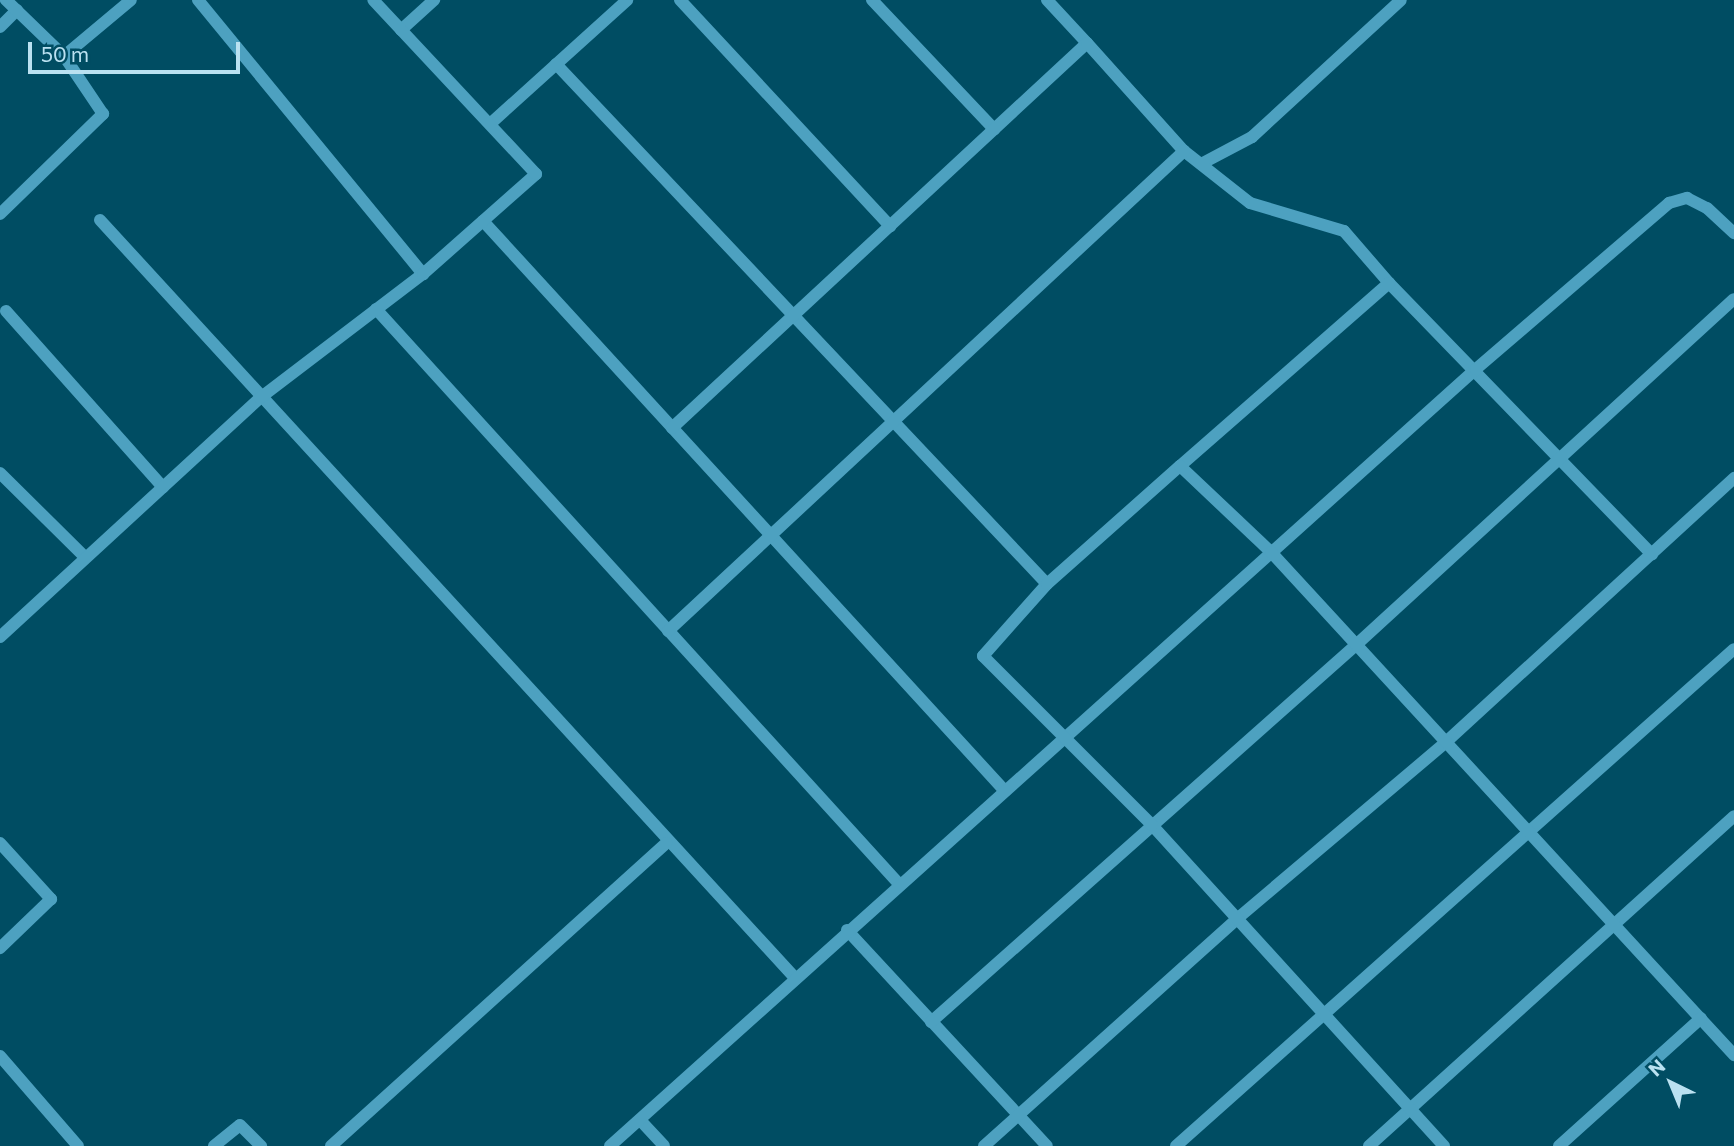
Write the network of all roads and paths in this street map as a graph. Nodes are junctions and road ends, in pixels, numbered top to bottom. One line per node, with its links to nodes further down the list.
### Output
1 (6, 0): 11 (street)
2 (131, 0): 15 (street)
3 (198, 0): 26 (street)
4 (373, 0): 13 (street)
5 (433, 0): 13 (street)
6 (626, 0): 16 (street)
7 (680, 0): 24 (street)
8 (872, 0): 18 (street)
9 (1047, 0): 14 (street)
10 (1401, 0): 20 (street)
11 (17, 10): 12 (street); 15 (street)
12 (0, 27)
13 (401, 30): 17 (street)
14 (1087, 43): 18 (street); 19 (street)
15 (64, 56): 21 (street)
16 (556, 64): 17 (street); 31 (street)
17 (490, 124): 23 (street)
18 (994, 129): 24 (street)
19 (1184, 151): 20 (street); 34 (street)
20 (1201, 164): 27 (street)
21 (0, 214)
22 (100, 220): 33 (street)
23 (483, 221): 26 (street); 35 (street)
24 (890, 226): 31 (street)
25 (1734, 233): 32 (street)
26 (423, 274): 29 (street)
27 (1389, 283): 32 (street); 37 (street)
28 (1734, 299): 36 (street)
29 (376, 309): 33 (street); 46 (street)
30 (6, 311): 40 (street)
31 (791, 318): 34 (street); 35 (street)
32 (1476, 369): 36 (street); 42 (street)
33 (260, 398): 40 (street); 57 (street)
34 (893, 423): 41 (street); 45 (street)
35 (673, 428): 41 (street)
36 (1560, 459): 43 (street); 48 (street)
37 (1180, 466): 42 (street); 45 (street)
38 (0, 473): 44 (street)
39 (1734, 478): 43 (street)
40 (163, 487): 44 (street)
41 (772, 537): 46 (street); 52 (street)
42 (1271, 552): 48 (street); 50 (street)
43 (1652, 554): 51 (street)
44 (84, 556): 47 (street)
45 (1047, 584): 50 (street)
46 (668, 631): 58 (street)
47 (0, 637)
48 (1356, 645): 51 (street); 54 (street)
49 (1734, 649): 55 (street)
50 (1064, 737): 52 (street); 54 (street)
51 (1446, 742): 55 (street); 59 (street)
52 (1004, 790): 58 (street)
53 (1734, 816): 60 (street)
54 (1152, 825): 59 (street); 66 (street)
55 (1529, 831): 60 (street); 64 (street)
56 (0, 843): 62 (street)
57 (666, 843): 63 (street); 75 (street)
58 (900, 884): 61 (street)
59 (1238, 918): 64 (street); 70 (street)
60 (1615, 924): 65 (street); 69 (street)
61 (848, 930): 63 (street); 66 (street)
62 (0, 948)
63 (795, 978): 71 (street)
64 (1324, 1013): 69 (street); 80 (street)
65 (1700, 1018): 67 (street); 83 (street)
66 (931, 1022): 70 (street)
67 (1734, 1055)
68 (0, 1056): 72 (street)
69 (1409, 1109): 81 (street); 82 (street)
70 (1018, 1115): 78 (street); 79 (street)
71 (640, 1120): 76 (street); 77 (street)
72 (78, 1146)
73 (214, 1146): 74 (street)
74 (261, 1146)
75 (331, 1146)
76 (610, 1146)
77 (664, 1146)
78 (984, 1146)
79 (1047, 1146)
80 (1177, 1146)
81 (1369, 1146)
82 (1444, 1146)
83 (1559, 1146)

